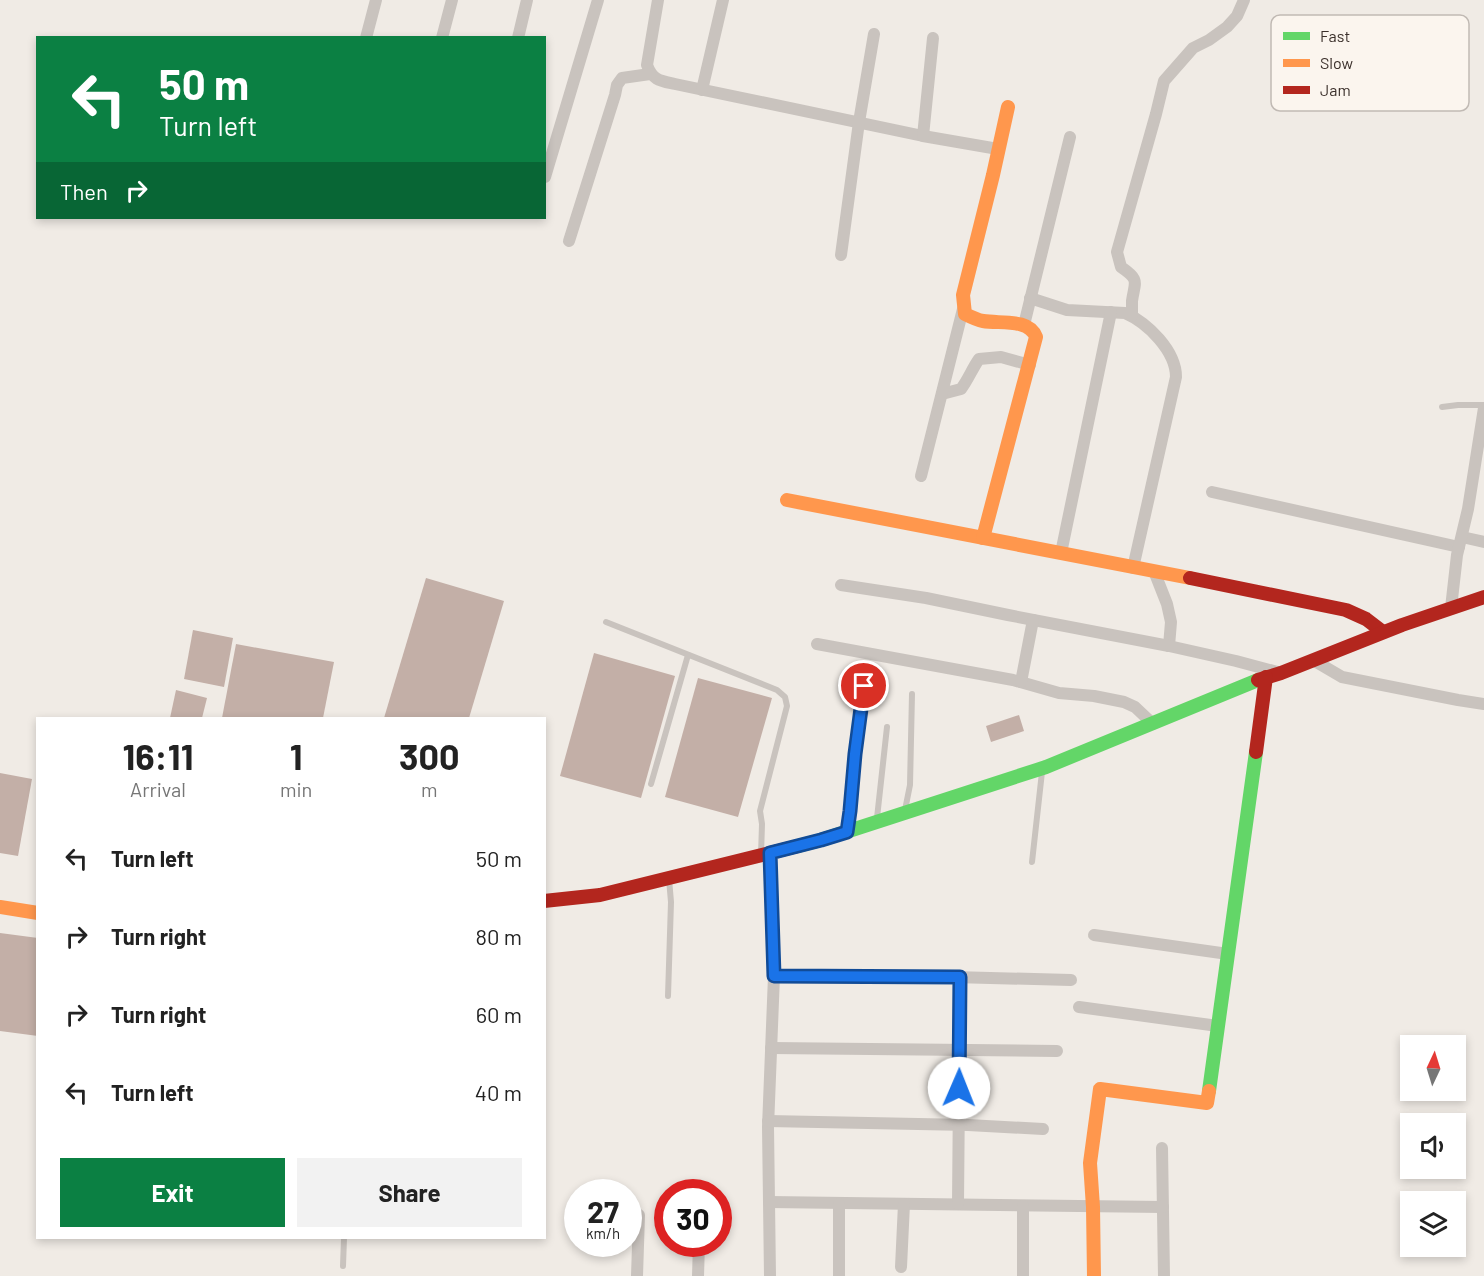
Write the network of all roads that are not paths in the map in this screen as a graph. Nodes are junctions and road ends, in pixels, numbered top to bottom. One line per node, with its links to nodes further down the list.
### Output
1 (376, 0): 9 (street)
2 (452, 0): 10 (street)
3 (527, 0): 11 (street)
4 (598, 0): 20 (street)
5 (658, 0): 13 (street)
6 (723, 0): 14 (street)
7 (1244, 0): 26 (street)
8 (874, 34): 16 (street)
9 (367, 36)
10 (443, 36)
11 (518, 36)
12 (933, 38): 17 (street)
13 (650, 74): 14 (street); 21 (street)
14 (702, 90): 16 (street)
15 (1008, 107): 19 (street)
16 (859, 122): 17 (street); 22 (street)
17 (923, 136): 19 (street)
18 (1070, 137): 23 (street)
19 (998, 149): 24 (street)
20 (546, 174)
21 (569, 241)
22 (841, 255)
23 (1030, 298): 25 (street); 27 (street)
24 (963, 309): 27 (street); 29 (street)
25 (1111, 312): 26 (street); 39 (street)
26 (1132, 316): 40 (street)
27 (1024, 325): 28 (street)
28 (1030, 364): 29 (street); 36 (street)
29 (942, 394): 33 (street)
30 (1484, 406): 31 (lane); 32 (street)
31 (1442, 407)
32 (1479, 467): 37 (street)
33 (921, 476)
34 (1212, 492): 37 (street)
35 (787, 500): 36 (street)
36 (983, 538): 39 (street)
37 (1461, 542): 38 (street); 44 (street)
38 (1484, 542)
39 (1061, 553): 40 (street)
40 (1133, 568): 41 (street)
41 (1154, 572): 47 (street); 49 (street)
42 (841, 585): 45 (street)
43 (1484, 597): 44 (street)
44 (1451, 608): 47 (street)
45 (1033, 620): 49 (street); 54 (street)
46 (606, 622): 50 (lane)
47 (1383, 632): 51 (street)
48 (818, 644): 54 (street)
49 (1169, 646): 52 (street)
50 (688, 655): 61 (lane); 65 (lane)
51 (1313, 660): 52 (street); 57 (street)
52 (1281, 673): 53 (street)
53 (1266, 677): 58 (street); 72 (street)
54 (1021, 682): 58 (street)
55 (864, 686): 64 (lane)
56 (912, 694): 62 (lane)
57 (1484, 704)
58 (1153, 724): 60 (street)
59 (887, 727): 63 (lane)
60 (1043, 768): 62 (street); 66 (lane)
61 (651, 784)
62 (905, 813): 63 (street)
63 (877, 822): 64 (street)
64 (847, 832): 65 (street)
65 (765, 854): 67 (street); 73 (street)
66 (1032, 862)
67 (669, 878): 68 (street); 76 (lane)
68 (546, 901)
69 (0, 907): 70 (street)
70 (36, 913)
71 (1094, 935): 72 (street)
72 (1228, 954): 78 (street)
73 (774, 976): 74 (street); 79 (street)
74 (960, 977): 75 (street); 80 (street)
75 (1071, 980)
76 (668, 996)
77 (1079, 1007): 78 (street)
78 (1218, 1026): 91 (street)
79 (771, 1048): 80 (street); 82 (street)
80 (960, 1051): 81 (street); 83 (street)
81 (1057, 1052)
82 (768, 1121): 83 (street); 86 (street)
83 (959, 1125): 84 (street); 89 (street)
84 (1043, 1129)
85 (1162, 1148): 92 (street)
86 (769, 1202): 87 (street); 100 (street)
87 (839, 1203): 88 (street); 101 (street)
88 (904, 1204): 89 (street); 97 (street)
89 (958, 1204): 90 (street)
90 (1023, 1206): 91 (street); 102 (street)
91 (1093, 1207): 92 (street); 103 (street)
92 (1163, 1207): 104 (street)
93 (344, 1239): 96 (lane)
94 (638, 1257): 98 (street)
95 (699, 1257): 99 (street)
96 (343, 1266)
97 (901, 1267)
98 (637, 1276)
99 (698, 1276)
100 (770, 1276)
101 (839, 1276)
102 (1023, 1276)
103 (1094, 1276)
104 (1164, 1276)

